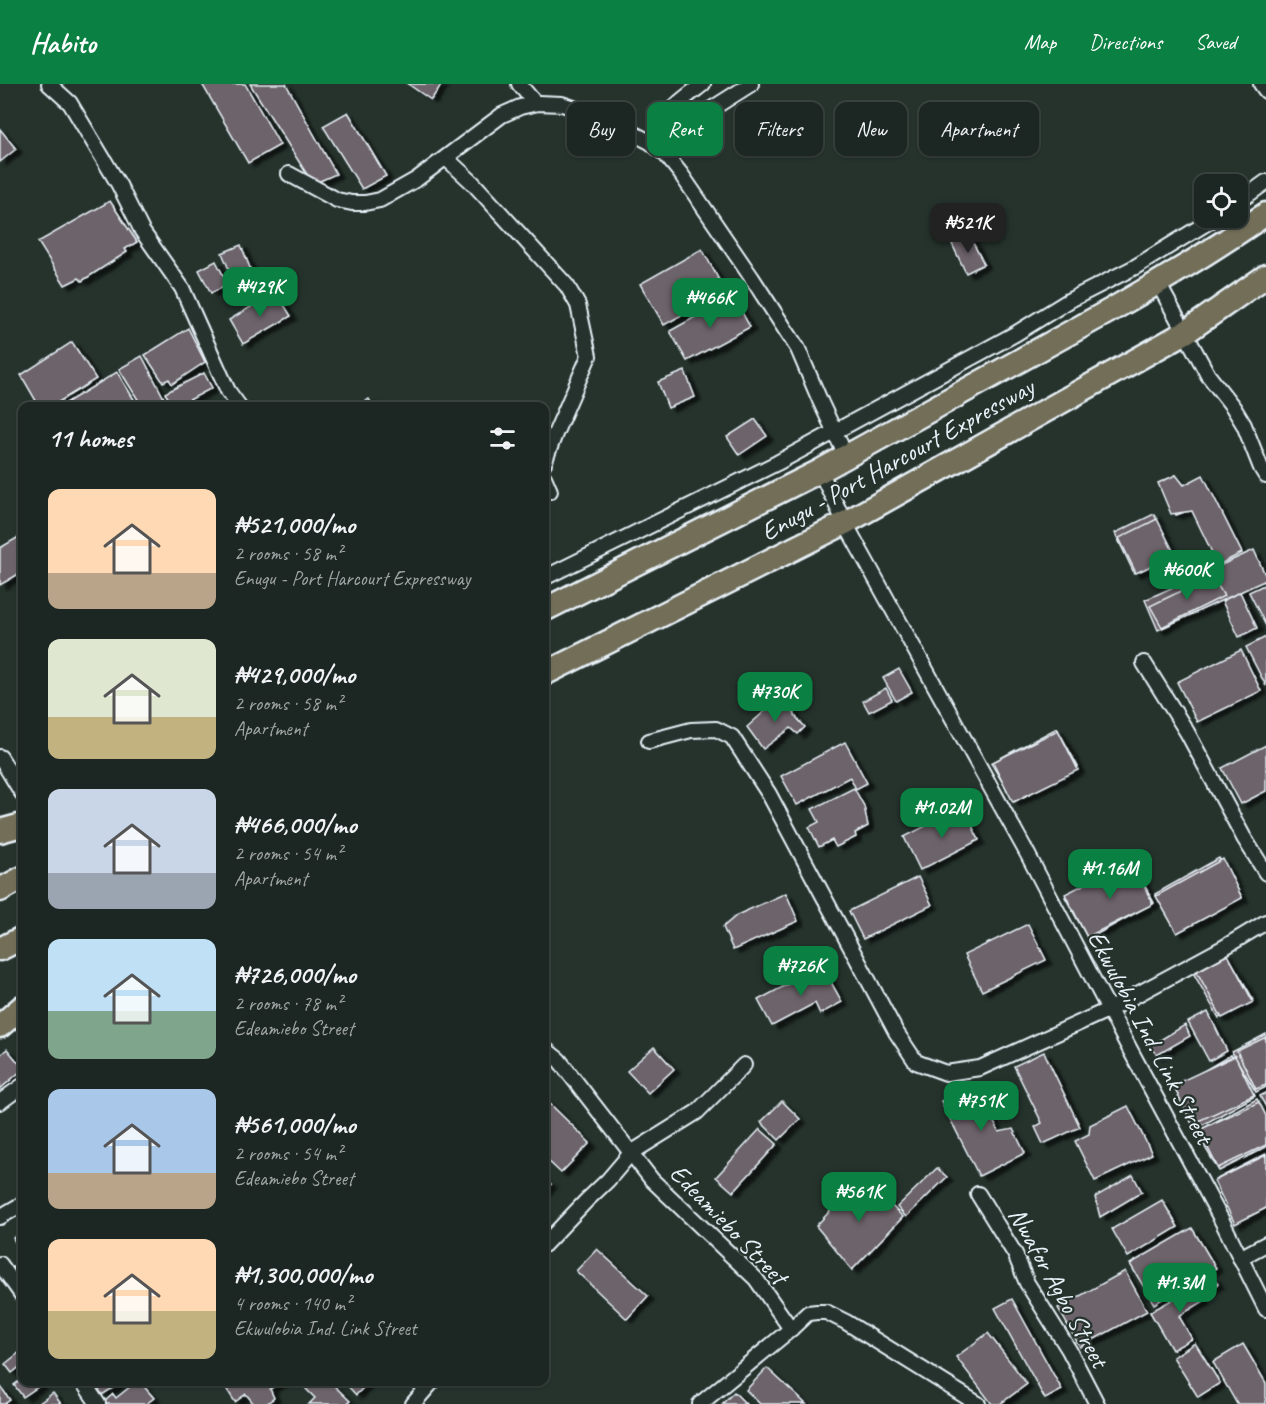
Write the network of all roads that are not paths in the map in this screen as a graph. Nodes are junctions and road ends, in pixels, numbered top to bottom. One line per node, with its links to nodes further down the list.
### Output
1 (49, 84): 21 (street)
2 (519, 84): 9 (street)
3 (703, 84): 7 (street)
4 (751, 84): 8 (street)
5 (1261, 84): 6 (street)
6 (1266, 91)
7 (681, 102)
8 (723, 102)
9 (535, 104): 10 (street); 12 (street)
10 (647, 140)
11 (667, 156): 22 (street)
12 (446, 158): 13 (street); 23 (street)
13 (289, 174)
14 (1266, 182): 15 (street)
15 (1248, 195)
16 (1266, 214): 19 (highway, Enugu - Port Harcourt Expressway)
17 (1199, 228): 22 (street)
18 (1266, 276): 20 (highway, Enugu - Port Harcourt Expressway)
19 (1158, 283): 20 (street); 24 (highway, Enugu - Port Harcourt Expressway)
20 (1186, 332): 26 (street); 27 (highway, Enugu - Port Harcourt Expressway)
21 (236, 402)
22 (834, 431): 24 (street); 28 (street)
23 (549, 450)
24 (846, 456): 25 (highway, Enugu - Port Harcourt Expressway)
25 (820, 471): 27 (street, Ekwulobia Ind. Link Street); 29 (highway, Enugu - Port Harcourt Expressway)
26 (1266, 476)
27 (845, 523): 31 (highway, Enugu - Port Harcourt Expressway); 41 (street, Ekwulobia Ind. Link Street)
28 (549, 576)
29 (549, 607)
30 (1144, 663): 35 (street)
31 (549, 671)
32 (649, 741): 41 (street)
33 (0, 757): 34 (street)
34 (18, 786)
35 (1266, 873)
36 (18, 880): 37 (highway)
37 (0, 890)
38 (1266, 922): 41 (street)
39 (18, 940): 40 (highway)
40 (0, 949)
41 (1110, 1009): 54 (street, Ekwulobia Ind. Link Street)
42 (18, 1010): 43 (highway)
43 (0, 1026)
44 (549, 1052): 48 (street, Edeamiebo Street)
45 (744, 1065): 48 (street, Edeamiebo Street)
46 (18, 1089): 47 (street)
47 (0, 1102)
48 (631, 1153): 52 (street, Edeamiebo Street); 58 (street, Edeamiebo Street)
49 (978, 1194): 65 (street, Nwafor Agbo Street)
50 (18, 1206): 51 (street)
51 (0, 1217)
52 (549, 1240)
53 (1266, 1244): 54 (street)
54 (1240, 1258): 57 (street, Ekwulobia Ind. Link Street)
55 (0, 1264): 56 (street)
56 (18, 1289)
57 (1266, 1309)
58 (791, 1329): 63 (street); 64 (street)
59 (86, 1386): 61 (street)
60 (429, 1386): 62 (street)
61 (98, 1404)
62 (413, 1404)
63 (699, 1404)
64 (978, 1404)
65 (1097, 1404)

